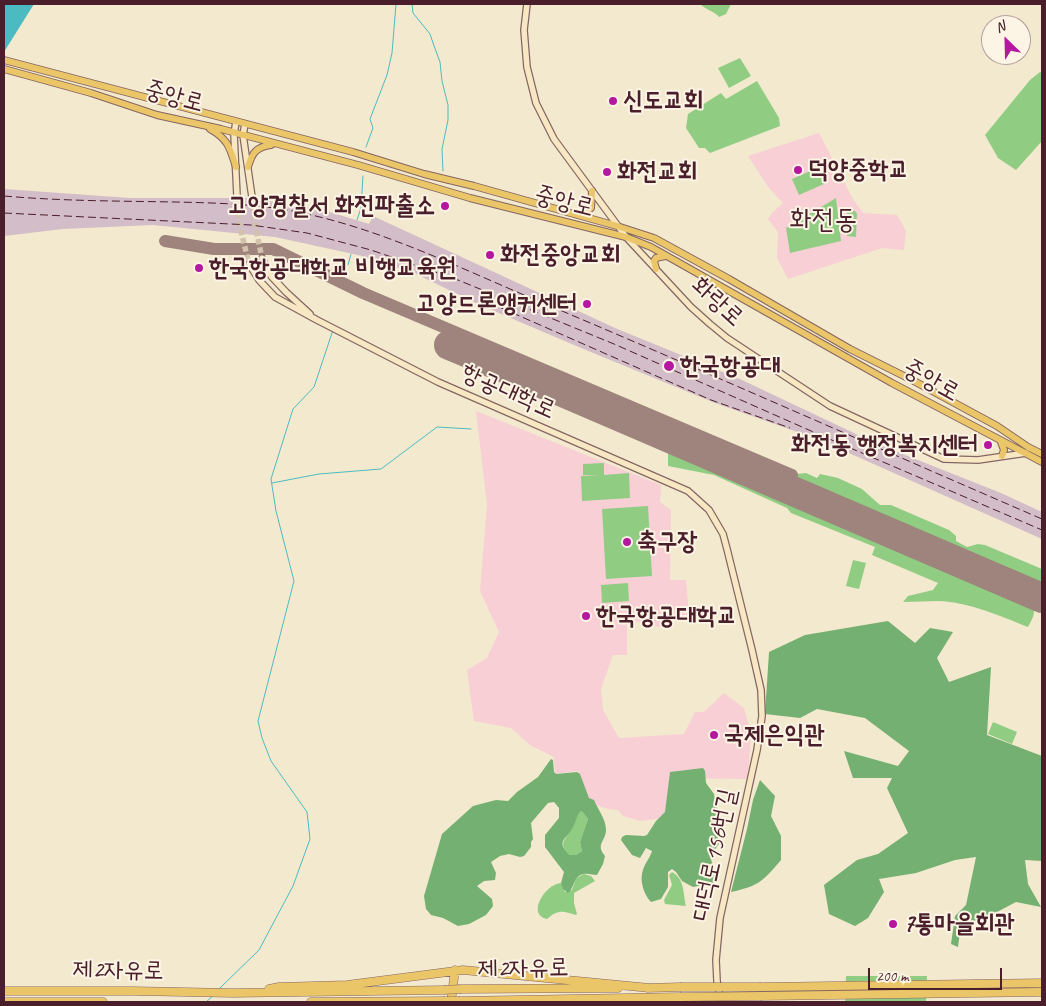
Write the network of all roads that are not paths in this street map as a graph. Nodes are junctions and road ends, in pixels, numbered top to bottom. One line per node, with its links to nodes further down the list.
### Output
1 (527, 4): 12 (street, 화랑로)
2 (4, 60): 4 (main road, 중앙로)
3 (4, 69): 6 (main road, 중앙로)
4 (236, 122): 5 (main road, 중앙로); 7 (street)
5 (245, 124): 8 (street); 15 (main road, 중앙로)
6 (204, 126): 7 (main road, 중앙로); 10 (main road)
7 (234, 134): 8 (main road, 중앙로); 10 (street)
8 (243, 135): 9 (main road, 중앙로); 11 (street)
9 (276, 144): 11 (main road); 17 (main road, 중앙로)
10 (236, 167): 13 (street)
11 (248, 167): 14 (street)
12 (592, 191): 15 (main road); 16 (street, 화랑로)
13 (237, 196)
14 (252, 197)
15 (572, 214): 16 (main road, 중앙로)
16 (617, 226): 17 (street, 화랑로); 25 (main road, 중앙로)
17 (626, 237): 18 (main road, 중앙로); 21 (street, 화랑로)
18 (667, 256): 21 (main road); 23 (main road, 중앙로)
19 (262, 258): 22 (street)
20 (249, 264): 22 (street)
21 (656, 269): 26 (street, 화랑로)
22 (317, 320): 28 (street, 항공대학로)
23 (1000, 441): 24 (main road, 중앙로); 26 (main road)
24 (1027, 453): 25 (street, 화랑로); 26 (street, 화랑로); 27 (main road, 중앙로)
25 (1040, 453)
26 (1002, 456)
27 (1042, 462)
28 (762, 716): 41 (street, 대덕로156번길)
29 (455, 970): 31 (highway); 34 (highway); 39 (highway)
30 (1042, 983): 31 (highway, 제2자유로, bridge)
31 (650, 988): 34 (highway, 제2자유로, bridge)
32 (4, 992): 34 (highway, 제2자유로)
33 (1042, 992): 35 (highway, 제2자유로, bridge)
34 (249, 993)
35 (662, 997): 39 (highway, 제2자유로, bridge); 40 (highway)
36 (4, 1002): 37 (highway, 제2자유로)
37 (103, 1002)
38 (311, 1002): 39 (highway, 제2자유로)
39 (447, 1002)
40 (628, 1002)
41 (721, 1002)

